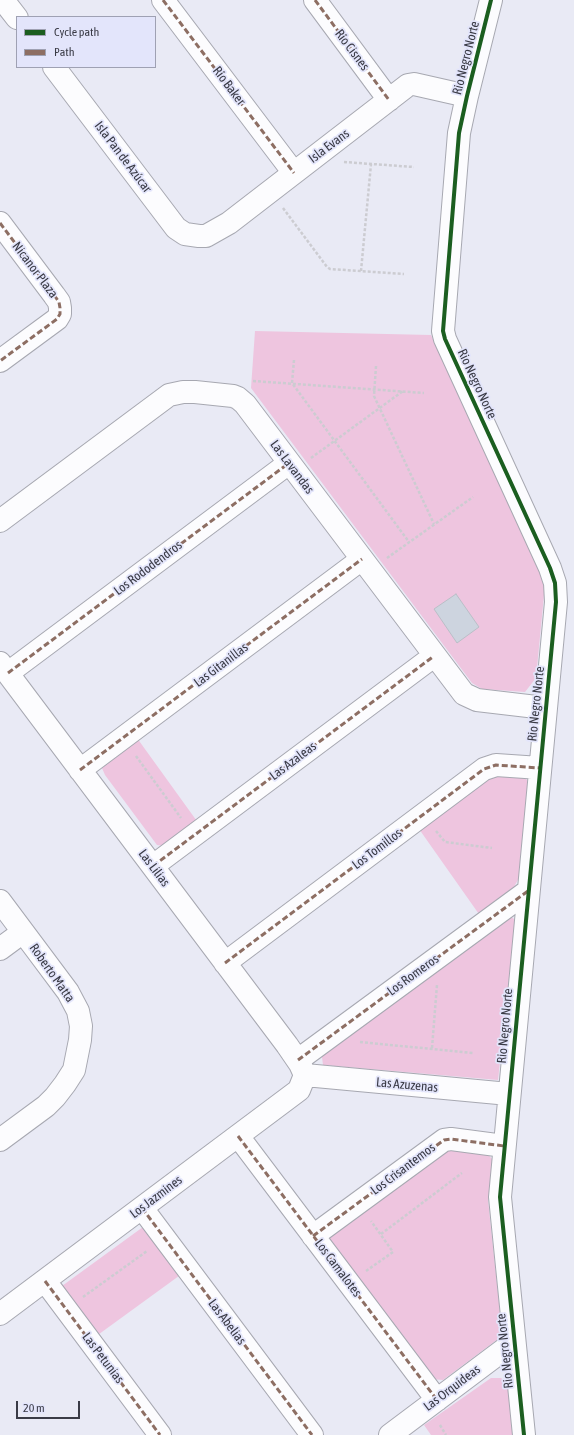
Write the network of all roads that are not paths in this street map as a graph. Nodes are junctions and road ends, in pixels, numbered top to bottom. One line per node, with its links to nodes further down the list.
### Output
1 (3, 0): 5 (street)
2 (164, 0): 9 (street, Río Baker)
3 (315, 0): 8 (street, Río Cisnes)
4 (491, 0): 7 (street, Rio Negro Norte)
5 (16, 17)
6 (55, 68): 11 (street, Isla Pan de Azúcar)
7 (467, 96): 8 (street, Isla Evans); 18 (street, Rio Negro Norte)
8 (389, 100): 9 (street, Isla Evans)
9 (302, 166): 11 (street, Isla Evans)
10 (0, 223): 12 (street, Nicanor Plaza)
11 (198, 236)
12 (0, 361)
13 (292, 466): 14 (street, Las Lavandas); 15 (street, Las Lavandas); 17 (street, Los Rododendros)
14 (0, 521)
15 (366, 565): 16 (street, Las Lavandas); 20 (street, Las Gitanillas)
16 (434, 656): 18 (street, Las Lavandas); 21 (street, Las Azaleas)
17 (4, 668): 20 (street, Las Lilias)
18 (546, 708): 19 (street, Rio Negro Norte)
19 (540, 768): 22 (street, Rio Negro Norte); 26 (street, Los Tomillos)
20 (80, 770): 21 (street, Las Lilias)
21 (153, 866): 26 (street, Las Lilias)
22 (528, 891): 27 (street, Los Romeros); 28 (street, Rio Negro Norte)
23 (0, 901): 24 (street, Roberto Matta)
24 (23, 932): 25 (street); 30 (street, Roberto Matta)
25 (0, 949)
26 (225, 963): 27 (street, Las Lilias)
27 (301, 1068): 28 (street, Las Azuzenas); 29 (street, Los Jazmines)
28 (509, 1094): 31 (street, Rio Negro Norte)
29 (238, 1136): 32 (street, Los Jazmines); 33 (street, Los Camalotes)
30 (0, 1140)
31 (504, 1146): 33 (street, Los Crisantemos); 36 (street, Rio Negro Norte)
32 (142, 1208): 34 (street, Los Jazmines); 39 (street, Las Abelias)
33 (313, 1236): 37 (street, Los Camalotes)
34 (45, 1281): 35 (street, Los Jazmines); 38 (street, Las Petunias)
35 (0, 1314)
36 (514, 1342): 37 (street, Las Orquídeas); 41 (street, Rio Negro Norte)
37 (437, 1400): 40 (street, Las Orquídeas)
38 (160, 1435)
39 (312, 1435)
40 (390, 1435)
41 (524, 1435)

